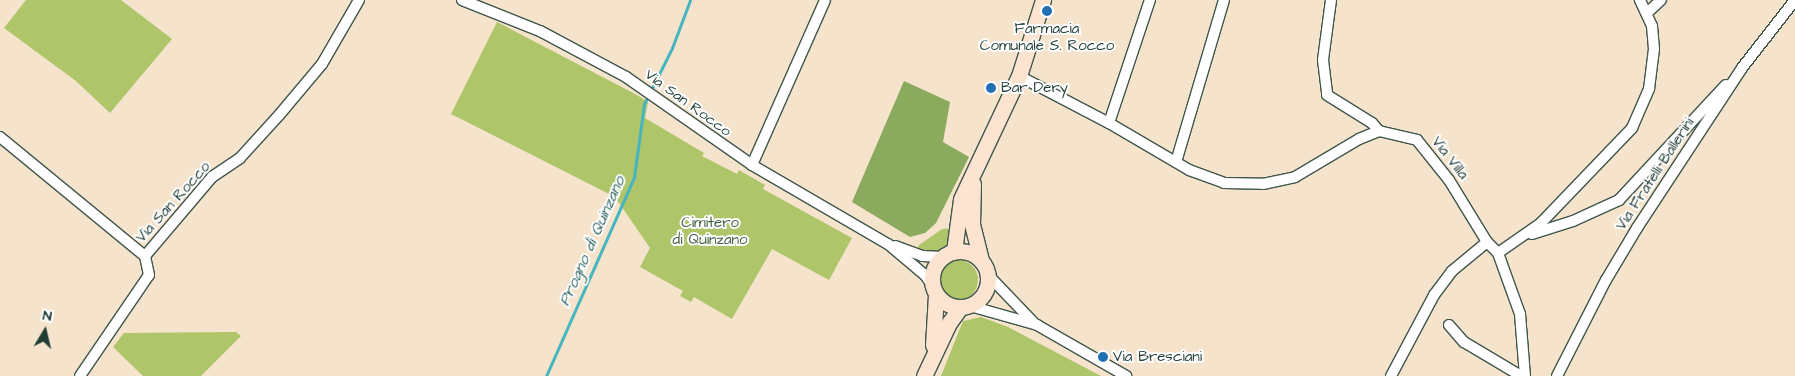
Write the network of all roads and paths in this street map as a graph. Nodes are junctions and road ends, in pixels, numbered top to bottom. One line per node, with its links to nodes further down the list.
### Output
1 (359, 0): 25 (street, Via San Rocco)
2 (462, 0): 18 (street, Via San Rocco)
3 (825, 0): 18 (street)
4 (1043, 0): 13 (street)
5 (1150, 0): 14 (street)
6 (1224, 0): 17 (street)
7 (1331, 0): 15 (street)
8 (1640, 0): 11 (street)
9 (1661, 0): 11 (street)
10 (1795, 0): 12 (street, Via Fratelli Ballerini)
11 (1647, 13): 20 (street)
12 (1742, 68): 20 (street); 38 (street, Via Fratelli Ballerini)
13 (1019, 76): 14 (street); 19 (street)
14 (1109, 123): 17 (street)
15 (1379, 132): 17 (street); 21 (street, Via Villa)
16 (0, 137): 25 (street, Via San Rocco)
17 (1176, 162)
18 (752, 165): 22 (street, Via San Rocco)
19 (976, 168): 24 (street); 26 (street)
20 (1521, 239): 23 (street)
21 (1487, 242): 23 (street, Via Villa); 36 (street)
22 (888, 244): 24 (street, Via San Rocco); 28 (street, Via San Rocco)
23 (1498, 253): 37 (street, Via Villa)
24 (948, 254): 26 (street); 28 (street)
25 (145, 256): 33 (street)
26 (981, 261): 27 (street)
27 (988, 275): 29 (street); 30 (street)
28 (934, 290): 29 (street); 32 (street)
29 (965, 307): 30 (street); 32 (street)
30 (1037, 325): 35 (street)
31 (1449, 325): 37 (street, Via Villa)
32 (932, 357): 34 (street)
33 (80, 376)
34 (924, 376)
35 (1126, 376)
36 (1391, 376)
37 (1523, 376)
38 (1557, 376)

